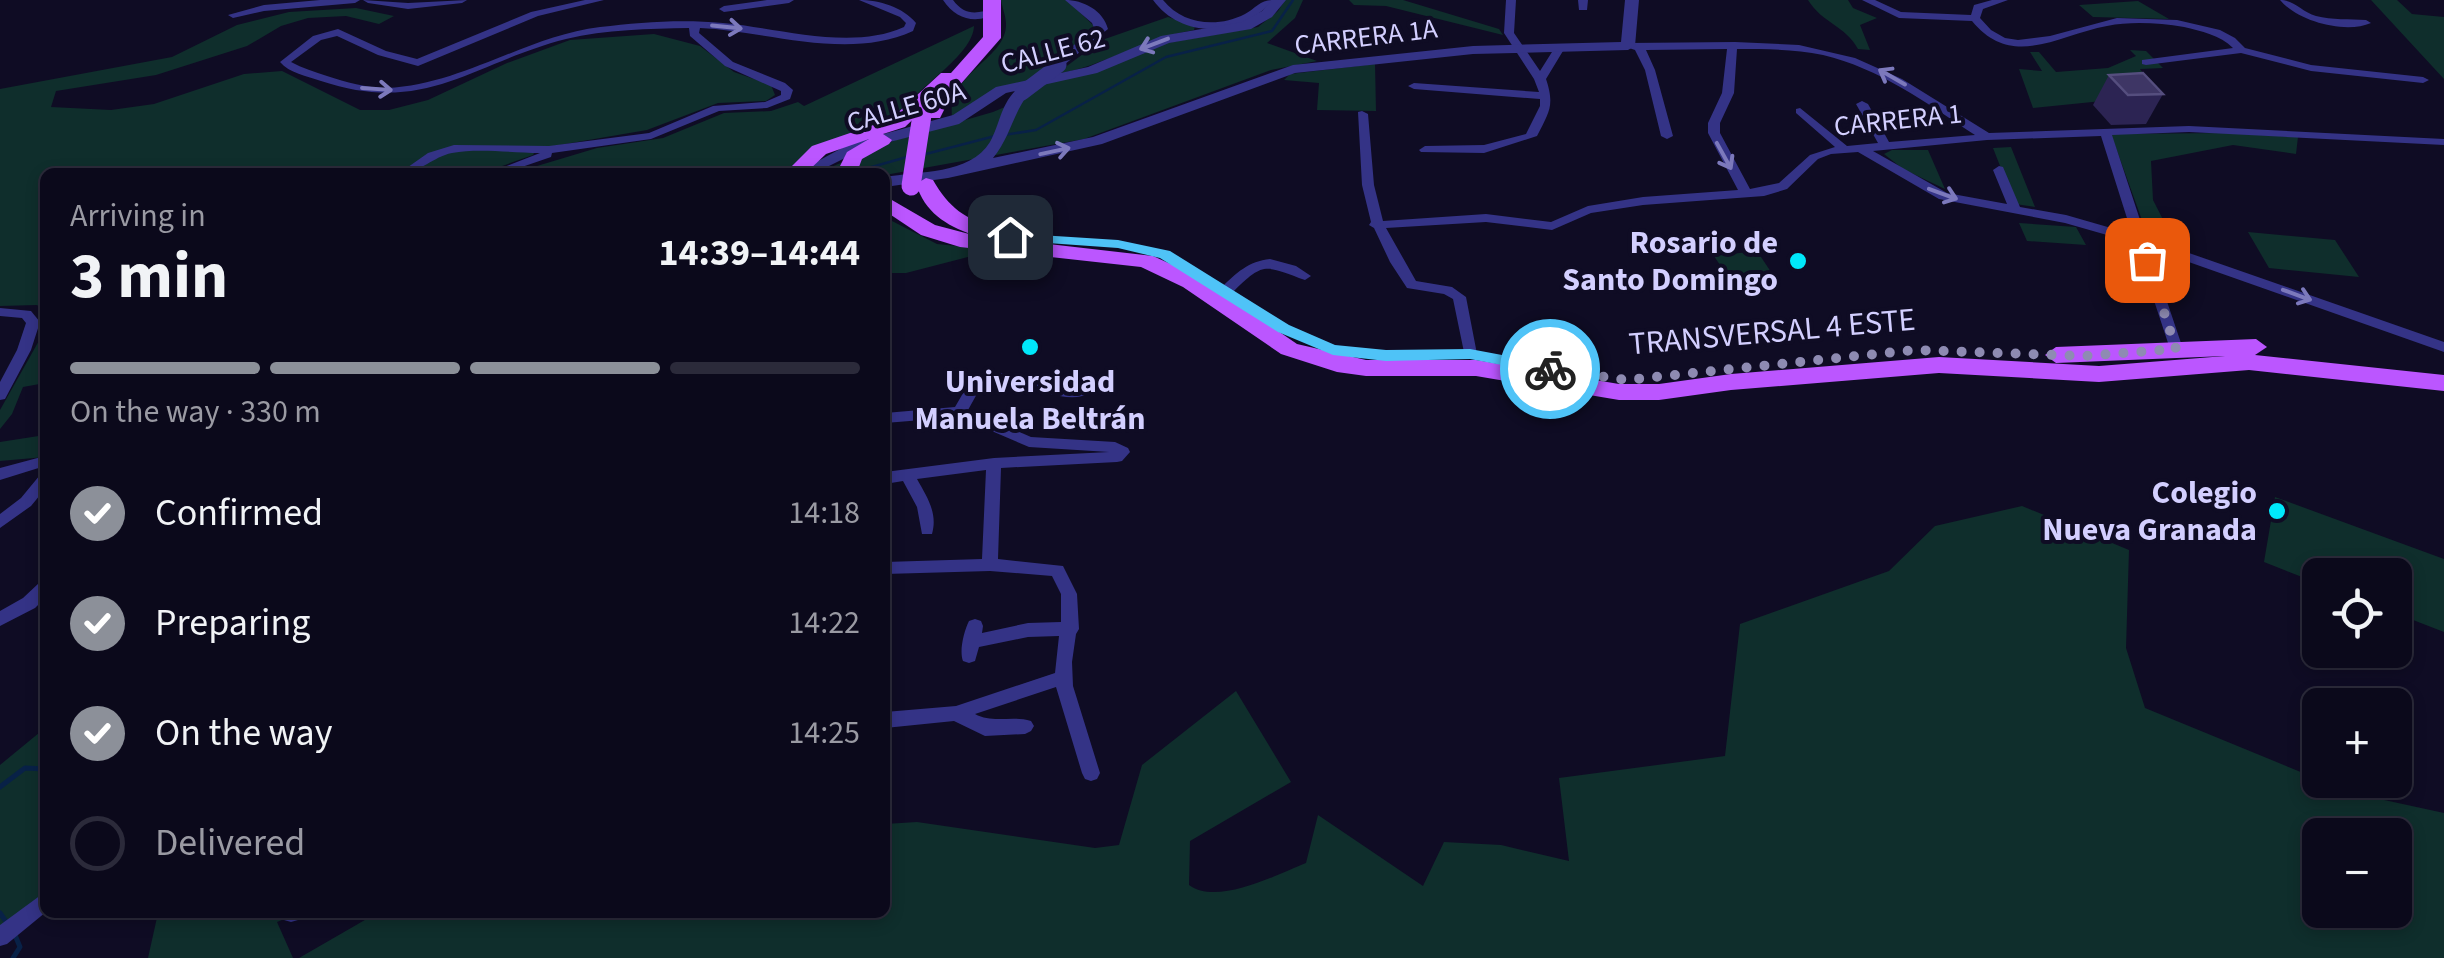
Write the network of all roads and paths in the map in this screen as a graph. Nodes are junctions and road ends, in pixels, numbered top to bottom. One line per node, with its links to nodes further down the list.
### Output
1 (355, 0): 18 (street)
2 (368, 0): 3 (street)
3 (462, 0)
4 (599, 0): 22 (street, one-way to 22)
5 (789, 0): 16 (street)
6 (864, 0): 21 (street, one-way to 6)
7 (1072, 0): 34 (street, CALLE 60A, bridge)
8 (1268, 0): 15 (street)
9 (1279, 0): 39 (street, CALLE 62, one-way to 39)
10 (1511, 0): 26 (street)
11 (1632, 0): 25 (street)
12 (1867, 0): 19 (street)
13 (2003, 0): 19 (street)
14 (2285, 0): 20 (street)
15 (1161, 5)
16 (724, 9)
17 (977, 9): 30 (main road); 39 (main road)
18 (233, 15)
19 (1975, 18): 28 (street)
20 (2366, 23)
21 (695, 25): 22 (street); 23 (street)
22 (648, 29): 23 (street)
23 (703, 43): 46 (street)
24 (1561, 46): 25 (street, CARRERA 1A); 26 (street, CARRERA 1A); 31 (street)
25 (1634, 46): 27 (street, CARRERA 1A); 43 (street)
26 (1518, 48): 31 (street); 55 (street, CARRERA 1A, one-way to 26)
27 (1732, 48): 44 (street, CARRERA 1A, one-way to 27); 58 (street, one-way to 58)
28 (2241, 50): 29 (street); 32 (street)
29 (2146, 62)
30 (947, 77): 39 (main road); 52 (main road)
31 (1540, 79): 35 (street)
32 (2423, 80)
33 (1414, 86): 35 (street)
34 (1022, 94): 39 (street, CALLE 60A); 40 (street, CALLE 60A)
35 (1546, 96): 49 (street)
36 (1862, 104): 47 (street)
37 (1800, 110): 48 (street)
38 (1362, 114): 61 (street)
39 (947, 117): 40 (street); 42 (street, CALLE 60A); 62 (main road, bridge)
40 (1003, 125): 55 (street, CALLE 60A)
41 (2105, 131): 44 (street, CARRERA 1); 45 (street, CARRERA 1); 63 (street)
42 (893, 136): 53 (street, CALLE 60A); 54 (main road)
43 (1666, 136)
44 (1987, 137): 47 (street, CARRERA 1)
45 (2444, 142)
46 (600, 144): 50 (street); 51 (street)
47 (1885, 146): 48 (street, CARRERA 1)
48 (1851, 148): 58 (street, CARRERA 1); 60 (street, one-way to 60)
49 (1425, 150)
50 (413, 168)
51 (507, 168)
52 (800, 168)
53 (813, 168)
54 (849, 168)
55 (959, 170): 57 (street, CALLE 60A)
56 (1999, 170): 60 (street)
57 (890, 181)
58 (1746, 194): 61 (street, CARRERA 1)
59 (892, 210): 62 (main road)
60 (2016, 211): 63 (street)
61 (1375, 225): 68 (street)
62 (986, 238): 65 (main road, TRANSVERSAL 4 ESTE); 69 (main road, TRANSVERSAL 4 ESTE)
63 (2140, 240): 67 (street, one-way to 67); 69 (street)
64 (1305, 276): 65 (street)
65 (1226, 291): 68 (main road, TRANSVERSAL 4 ESTE)
66 (0, 312): 73 (street)
67 (2444, 347)
68 (1470, 354): 69 (main road, TRANSVERSAL 4 ESTE)
69 (2183, 358): 70 (main road); 71 (main road)
70 (2444, 369)
71 (2444, 383)
72 (1081, 393): 74 (street)
73 (0, 395)
74 (960, 412): 75 (street); 76 (street)
75 (890, 418)
76 (994, 463): 82 (street); 86 (street)
77 (0, 464): 78 (street)
78 (40, 467)
79 (40, 467): 81 (street)
80 (40, 473): 84 (street)
81 (0, 474)
82 (908, 476): 83 (street); 85 (street)
83 (890, 478)
84 (0, 522)
85 (927, 530)
86 (990, 566): 87 (street); 90 (street)
87 (890, 568)
88 (40, 593): 89 (street)
89 (0, 619)
90 (1071, 629): 91 (street); 92 (street)
91 (972, 641)
92 (1063, 678): 93 (street); 96 (street)
93 (956, 713): 94 (street); 95 (street)
94 (890, 720)
95 (1025, 726)
96 (1091, 773)
97 (40, 906): 98 (street)
98 (0, 936)

